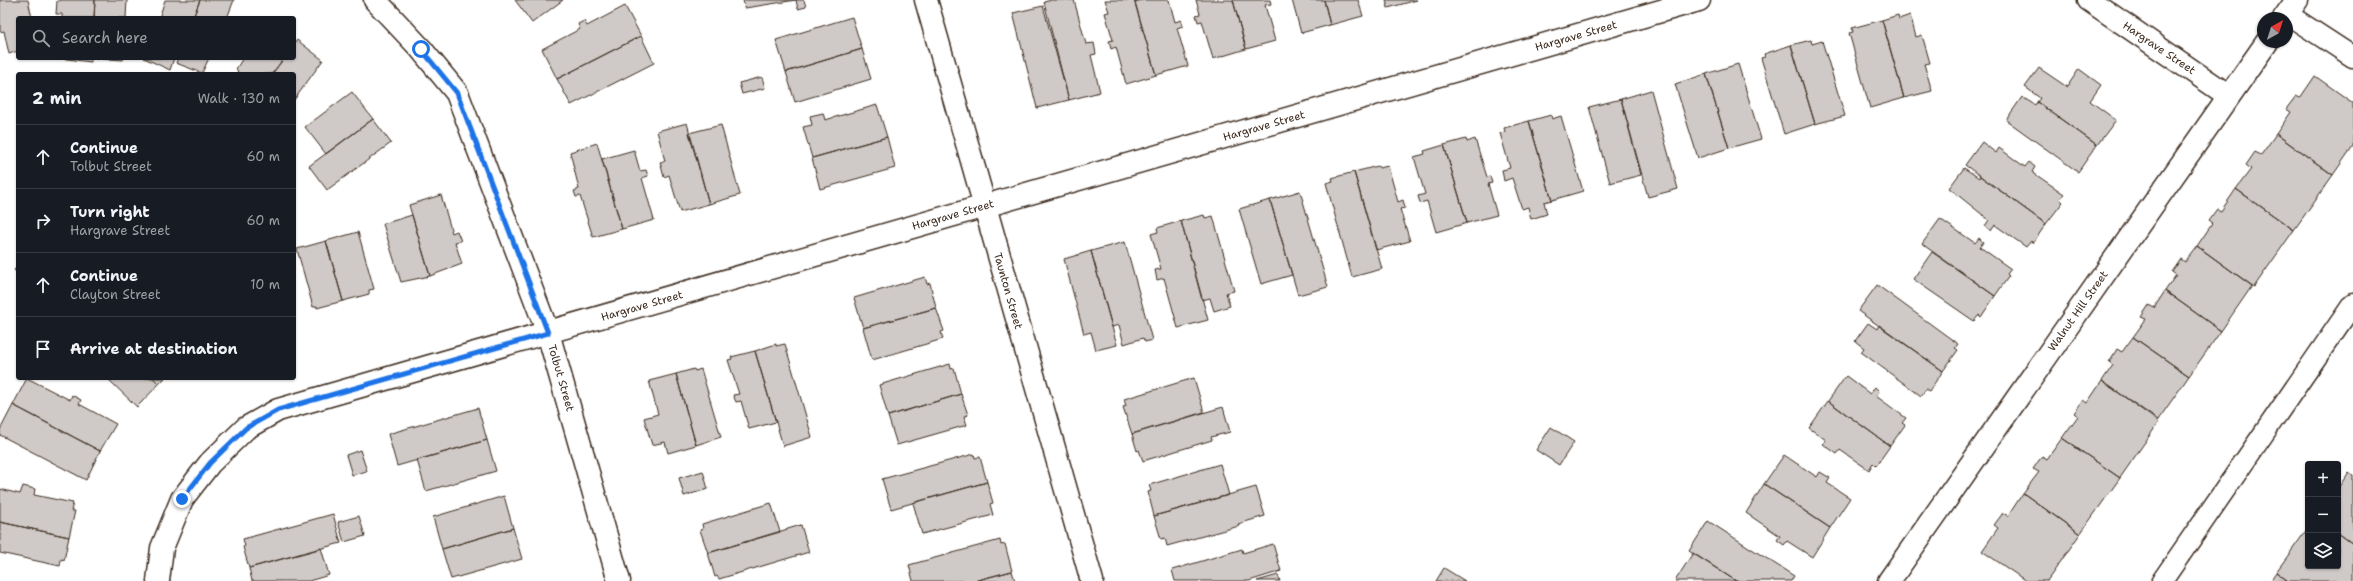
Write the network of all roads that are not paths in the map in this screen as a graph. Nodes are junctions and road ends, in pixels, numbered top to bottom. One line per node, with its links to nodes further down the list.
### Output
1 (375, 0): 11 (street, Tolbut Street)
2 (926, 0): 9 (street, Taunton Street)
3 (1699, 0): 9 (street, Hargrave Street)
4 (2089, 0): 8 (street, Hargrave Street)
5 (2290, 11): 7 (lane)
6 (2263, 48): 8 (street, Walnut Hill Street)
7 (2353, 56)
8 (2229, 96): 15 (street, Walnut Hill Street)
9 (984, 206): 11 (street, Hargrave Street); 14 (street, Taunton Street)
10 (2353, 304): 16 (lane)
11 (548, 333): 12 (street, Hargrave Street); 13 (street, Tolbut Street)
12 (158, 581)
13 (619, 581)
14 (1092, 581)
15 (1889, 581)
16 (2162, 581)

